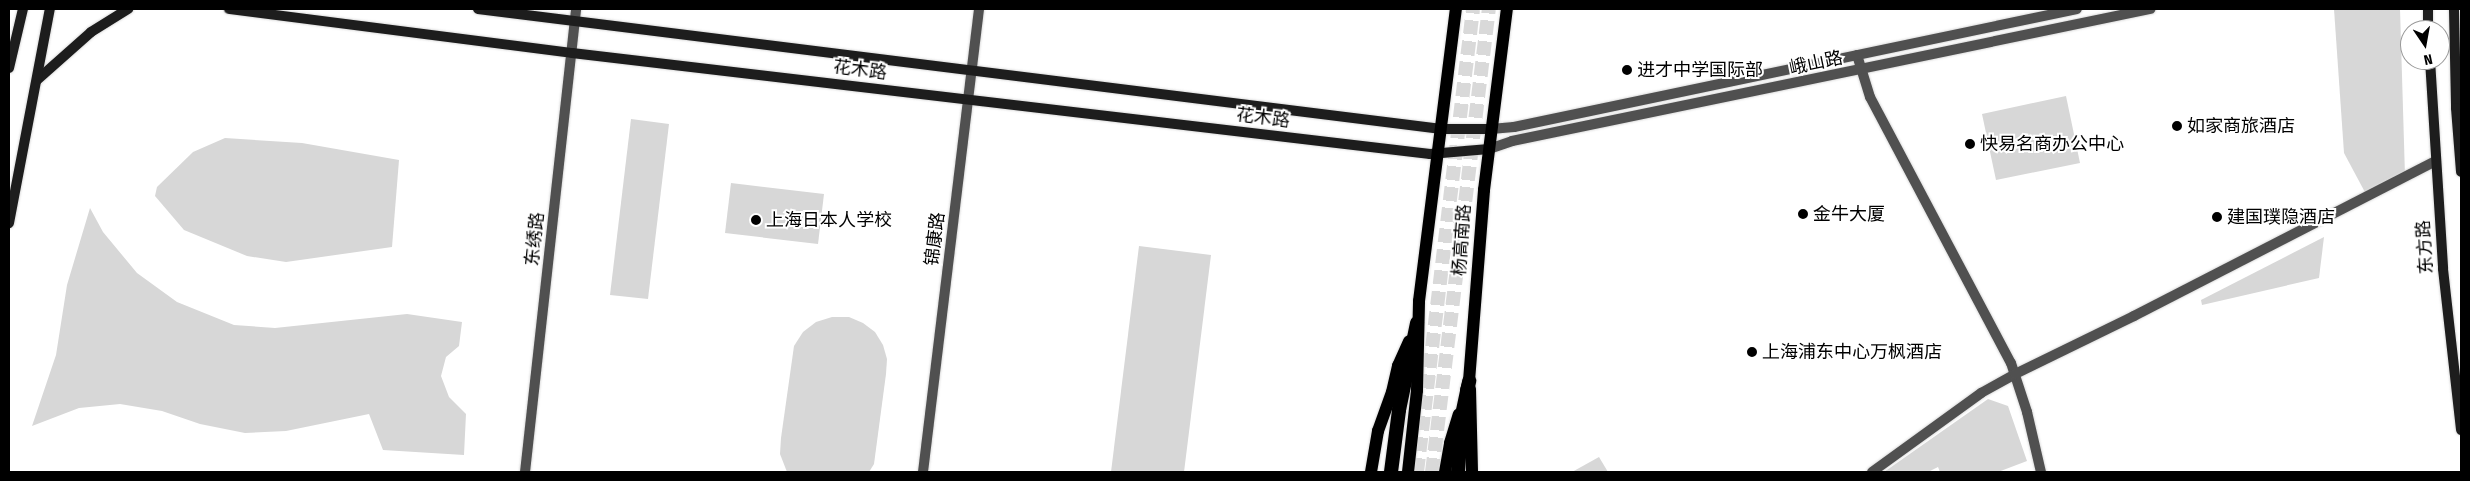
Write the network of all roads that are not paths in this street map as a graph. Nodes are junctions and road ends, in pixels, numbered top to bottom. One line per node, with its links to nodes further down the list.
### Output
1 (23, 9): 16 (main road)
2 (50, 9): 20 (main road)
3 (128, 9): 20 (main road)
4 (228, 9): 14 (main road, 花木路)
5 (478, 9): 13 (main road, 花木路)
6 (576, 9): 13 (street, 东绣路)
7 (979, 9): 19 (street, 锦康路)
8 (1456, 9): 22 (main road, 杨高南路)
9 (1507, 9): 23 (main road, 杨高南路)
10 (2077, 9): 15 (street, 峨山路)
11 (2150, 9): 17 (street, 峨山路)
12 (2454, 9): 27 (main road)
13 (574, 21): 14 (street, 东绣路); 19 (main road, 花木路)
14 (572, 53): 21 (main road, 花木路); 33 (street, 东绣路)
15 (1857, 55): 17 (street); 23 (street, 峨山路)
16 (9, 68)
17 (1861, 70): 24 (street, 峨山路); 30 (street)
18 (2430, 70): 26 (main road, 东方路)
19 (972, 71): 21 (street, 锦康路); 22 (main road, 花木路)
20 (37, 80): 28 (main road)
21 (968, 100): 25 (main road, 花木路); 34 (street, 锦康路)
22 (1442, 129): 23 (main road, 花木路); 25 (main road, 杨高南路)
23 (1491, 129): 24 (main road, 杨高南路)
24 (1489, 149): 25 (main road, 花木路); 31 (main road, 杨高南路)
25 (1439, 153): 29 (main road, 杨高南路)
26 (2435, 162): 30 (street); 32 (main road, 东方路)
27 (2461, 172)
28 (9, 223)
29 (1418, 323): 35 (main road); 36 (highway); 37 (main road, 杨高南路)
30 (2014, 374): 41 (street); 42 (street)
31 (1469, 381): 38 (main road, 杨高南路); 39 (highway); 40 (main road)
32 (2461, 430)
33 (525, 472)
34 (922, 472)
35 (1370, 472)
36 (1391, 472)
37 (1408, 472)
38 (1445, 472)
39 (1458, 472)
40 (1472, 472)
41 (1872, 472)
42 (2041, 472)

